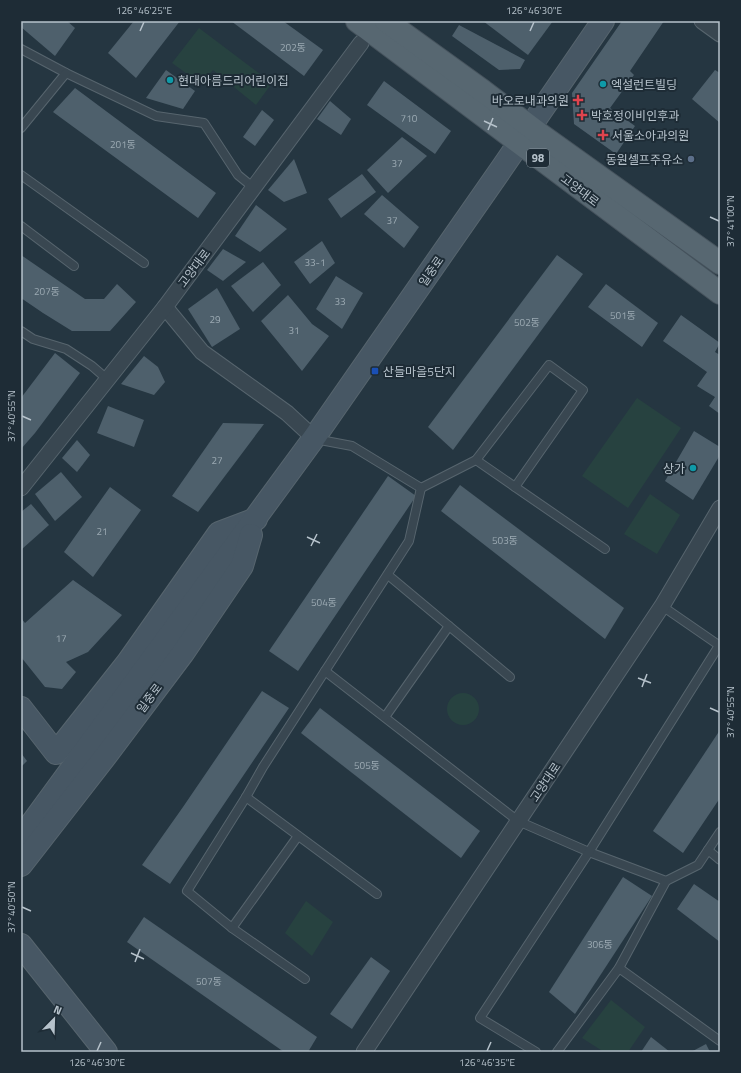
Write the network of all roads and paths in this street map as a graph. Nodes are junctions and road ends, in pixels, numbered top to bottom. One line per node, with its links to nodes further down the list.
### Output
1 (357, 21): 10 (main road, 고양대로 / 98)
2 (386, 21): 10 (main road, 고양대로 / 98)
3 (603, 21): 10 (street, 일중로)
4 (702, 21): 5 (street)
5 (720, 34)
6 (362, 43): 12 (street, 고양대로)
7 (21, 49): 8 (lane)
8 (66, 73): 9 (lane); 12 (lane)
9 (21, 128)
10 (525, 135): 15 (main road, 고양대로 / 98); 18 (main road, 고양대로 / 98); 22 (street, 일중로)
11 (21, 175): 14 (lane)
12 (254, 188): 19 (street, 고양대로)
13 (21, 226): 16 (lane)
14 (144, 263)
15 (720, 263)
16 (74, 266)
17 (720, 267): 18 (street, 고양대로)
18 (714, 289)
19 (164, 307): 21 (street, 고양대로); 22 (street)
20 (21, 331): 21 (lane)
21 (107, 379): 25 (street, 고양대로)
22 (314, 438): 26 (lane); 28 (street, 일중로)
23 (476, 460): 24 (lane); 24 (lane); 26 (lane)
24 (515, 487): 29 (lane)
25 (21, 488)
26 (421, 488): 30 (lane)
27 (720, 508): 31 (street, 고양대로)
28 (256, 519): 36 (street); 42 (street, 일중로); 46 (street, 일중로)
29 (605, 549)
30 (388, 575): 32 (lane); 34 (lane)
31 (662, 606): 33 (lane); 39 (street, 고양대로)
32 (449, 626): 35 (lane); 37 (lane)
33 (720, 645): 44 (lane)
34 (325, 671): 37 (lane); 38 (lane)
35 (510, 677)
36 (21, 708)
37 (385, 717): 39 (lane)
38 (246, 797): 41 (lane); 49 (lane)
39 (518, 822): 44 (lane); 55 (street, 고양대로)
40 (720, 832): 43 (lane)
41 (298, 836): 48 (lane); 49 (lane)
42 (21, 838)
43 (708, 850): 45 (lane); 47 (lane)
44 (590, 852): 47 (lane); 56 (lane)
45 (720, 860)
46 (21, 866)
47 (666, 880): 51 (lane)
48 (377, 894)
49 (232, 928): 52 (lane)
50 (21, 945): 54 (street)
51 (619, 968): 53 (lane); 57 (lane)
52 (305, 979)
53 (720, 1041)
54 (106, 1052)
55 (364, 1052)
56 (536, 1052)
57 (556, 1052)

